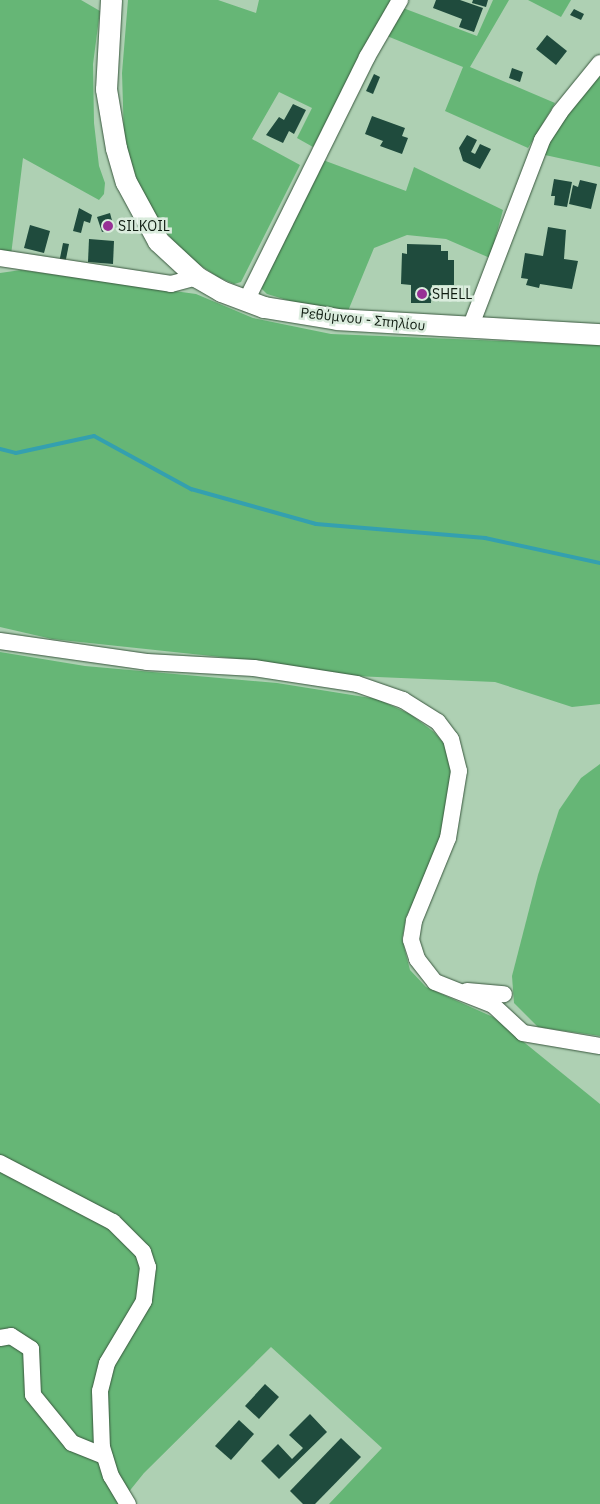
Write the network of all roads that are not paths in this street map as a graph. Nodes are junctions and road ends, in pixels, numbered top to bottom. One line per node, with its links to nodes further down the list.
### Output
1 (111, 0): 6 (main road, Ρεθύμνου - Σπηλίου)
2 (410, 0): 3 (street)
3 (398, 4): 7 (street)
4 (600, 63): 8 (street)
5 (0, 258): 6 (street)
6 (197, 277): 7 (main road, Ρεθύμνου - Σπηλίου)
7 (246, 301): 8 (main road, Ρεθύμνου - Σπηλίου)
8 (470, 328): 9 (main road, Ρεθύμνου - Σπηλίου)
9 (600, 334)
10 (0, 641): 11 (street)
11 (447, 989): 12 (street); 13 (street)
12 (504, 994)
13 (600, 1046)
14 (0, 1163): 16 (street)
15 (0, 1338): 16 (street)
16 (105, 1456): 17 (street)
17 (128, 1504)

